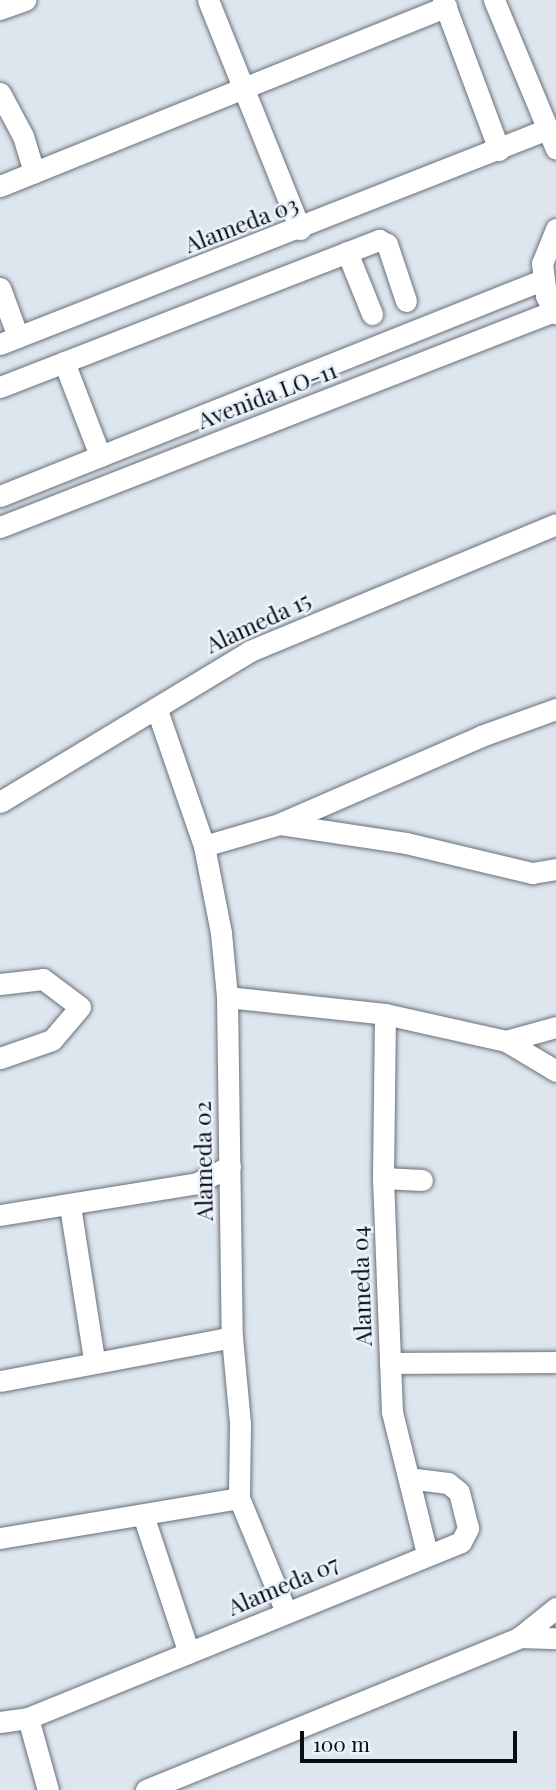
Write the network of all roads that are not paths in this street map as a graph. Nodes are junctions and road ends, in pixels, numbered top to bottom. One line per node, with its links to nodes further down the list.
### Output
1 (25, 0): 5 (street)
2 (208, 0): 6 (street)
3 (494, 0): 8 (street)
4 (444, 4): 6 (street); 9 (street)
5 (0, 9)
6 (246, 87): 10 (street); 12 (street)
7 (0, 93): 10 (street)
8 (550, 139): 9 (street, Alameda 03)
9 (499, 150): 12 (street, Alameda 03)
10 (34, 172): 11 (street)
11 (0, 186)
12 (300, 229): 16 (street, Alameda 03)
13 (556, 229): 15 (street)
14 (347, 252): 18 (street); 20 (street); 21 (street)
15 (542, 280): 19 (street); 25 (street, Avenida LO-11)
16 (159, 283): 21 (street); 22 (street, Alameda 03)
17 (0, 288): 22 (street)
18 (406, 301)
19 (555, 312): 28 (street, Avenida LO-11)
20 (372, 314)
21 (175, 319): 23 (street)
22 (9, 341)
23 (64, 362): 24 (street); 25 (street)
24 (0, 387)
25 (100, 456): 26 (street, Avenida LO-11)
26 (0, 496)
27 (556, 524): 30 (street, Alameda 15)
28 (0, 527)
29 (556, 709): 32 (street)
30 (158, 710): 31 (street, Alameda 15); 33 (street, Alameda 02)
31 (0, 802)
32 (279, 824): 33 (street); 34 (street)
33 (204, 846): 36 (street, Alameda 02)
34 (556, 869)
35 (0, 984): 40 (street)
36 (227, 997): 37 (street); 42 (street, Alameda 02)
37 (385, 1014): 39 (street); 43 (street, Alameda 04)
38 (556, 1027): 39 (street)
39 (506, 1041): 41 (street)
40 (0, 1058)
41 (556, 1071)
42 (230, 1166): 45 (street); 47 (street, Alameda 02)
43 (383, 1178): 44 (street); 50 (street, Alameda 04)
44 (422, 1180)
45 (70, 1206): 46 (street); 48 (street)
46 (0, 1215)
47 (232, 1337): 48 (street); 53 (street, Alameda 02)
48 (94, 1360): 51 (street)
49 (556, 1362): 50 (street)
50 (390, 1363): 52 (street, Alameda 04)
51 (0, 1381)
52 (409, 1478): 56 (street, Alameda 04); 56 (street, Alameda 07)
53 (239, 1498): 54 (street); 58 (street, Alameda 02)
54 (143, 1515): 55 (street); 61 (street)
55 (0, 1538)
56 (427, 1553): 58 (street, Alameda 07)
57 (556, 1608): 59 (street)
58 (286, 1612): 61 (street, Alameda 07)
59 (520, 1637): 60 (street); 65 (street)
60 (556, 1638)
61 (189, 1653): 62 (street, Alameda 07)
62 (27, 1718): 63 (street, Alameda 07); 64 (street)
63 (0, 1722)
64 (48, 1790)
65 (146, 1790)

